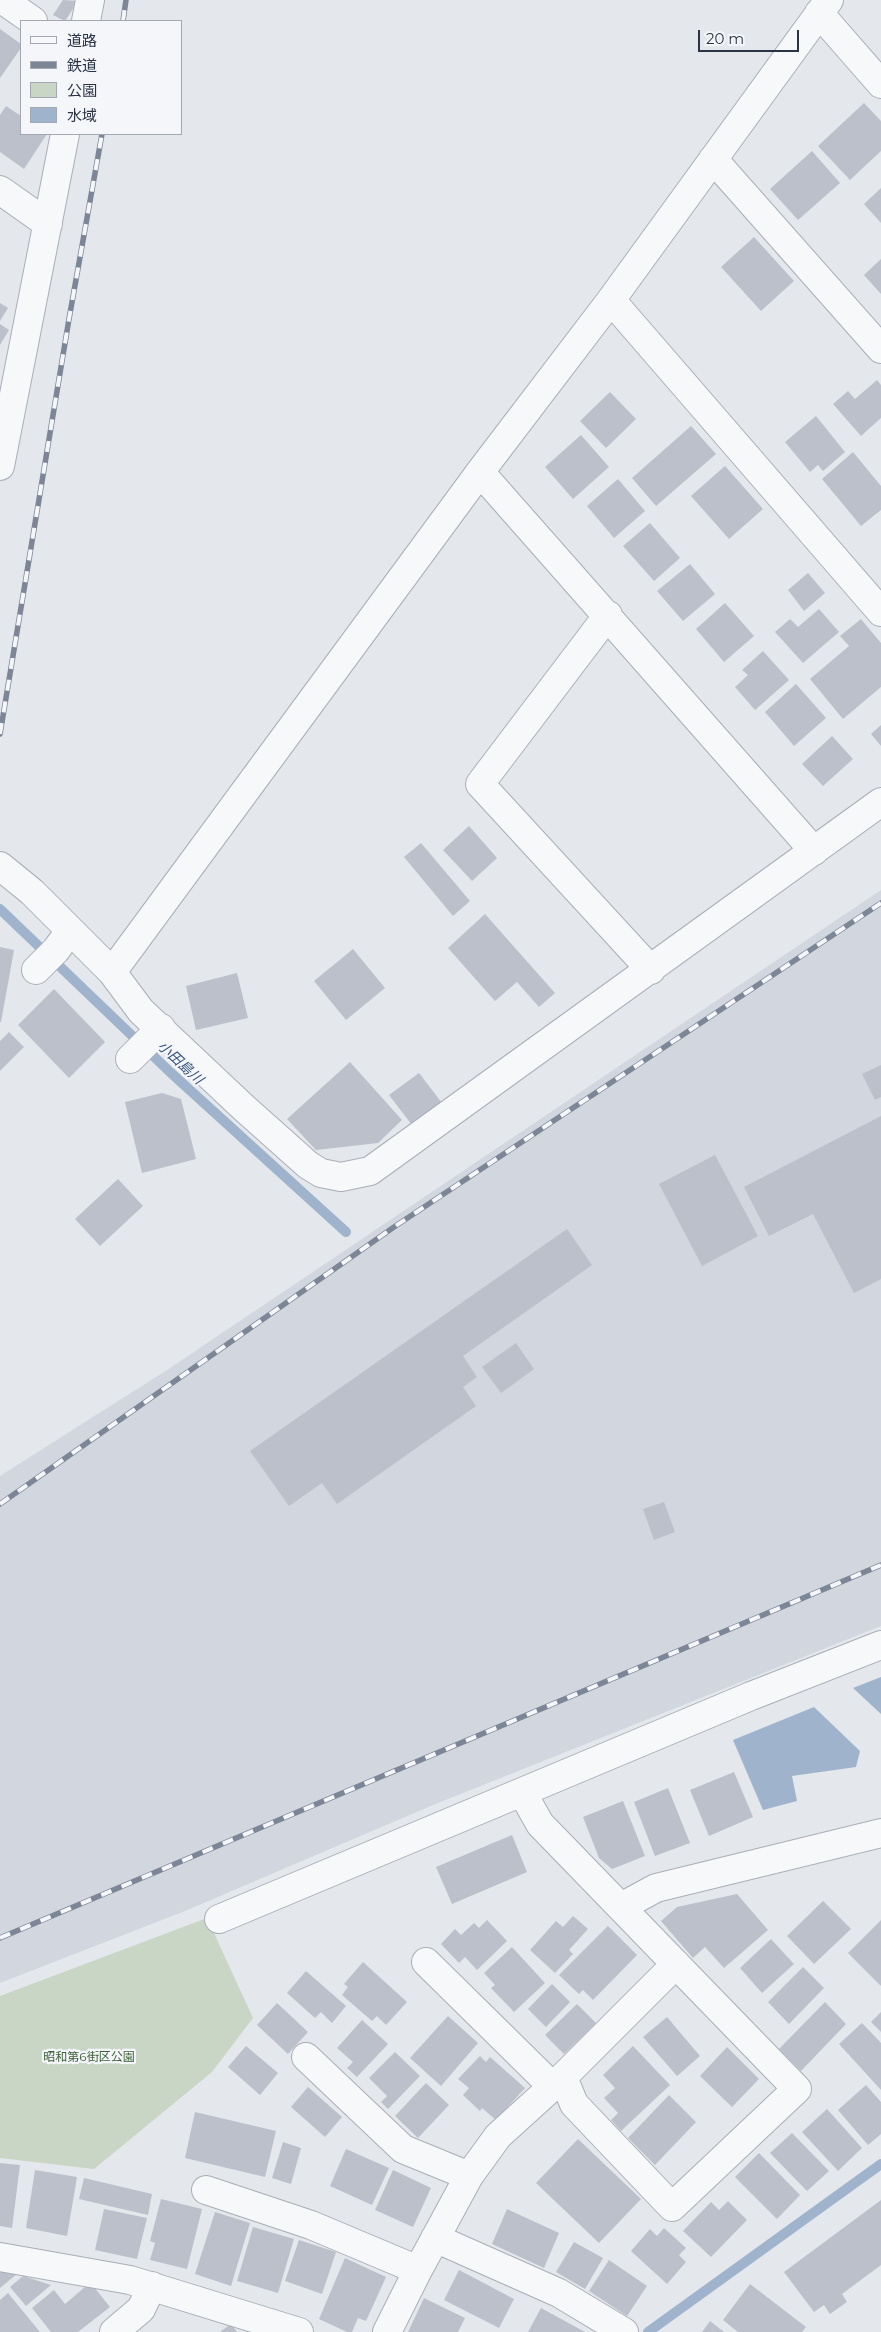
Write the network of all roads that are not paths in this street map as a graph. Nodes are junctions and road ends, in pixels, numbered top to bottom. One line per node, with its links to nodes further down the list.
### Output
1 (3, 0): 4 (street)
2 (90, 0): 5 (street)
3 (824, 6): 6 (street); 8 (street)
4 (31, 20)
5 (86, 20)
6 (881, 84)
7 (65, 135): 10 (street)
8 (713, 159): 11 (street); 12 (street)
9 (0, 190): 10 (street)
10 (48, 224): 13 (street)
11 (611, 300): 15 (street); 16 (street)
12 (881, 349)
13 (7, 391): 14 (street)
14 (0, 466)
15 (480, 472): 17 (street); 24 (street)
16 (881, 612)
17 (608, 615): 19 (street); 23 (street)
18 (881, 802): 19 (street)
19 (814, 851): 23 (street)
20 (0, 866): 21 (street)
21 (63, 940): 22 (street); 24 (street)
22 (36, 970)
23 (651, 970): 25 (street)
24 (112, 972): 25 (street)
25 (156, 1032): 26 (street)
26 (130, 1059)
27 (881, 1644): 28 (street)
28 (522, 1792): 30 (street); 31 (street)
29 (881, 1833): 30 (street)
30 (621, 1908): 33 (street)
31 (219, 1920)
32 (426, 1962): 35 (street)
33 (676, 1964): 35 (street); 35 (street)
34 (306, 2057): 36 (street)
35 (558, 2082): 36 (street)
36 (469, 2176): 38 (street)
37 (206, 2190): 40 (street)
38 (435, 2238): 40 (street); 42 (street)
39 (0, 2257): 41 (street)
40 (418, 2270): 45 (street)
41 (152, 2286): 43 (street); 44 (street)
42 (621, 2330)
43 (114, 2332)
44 (299, 2332)
45 (388, 2332)

